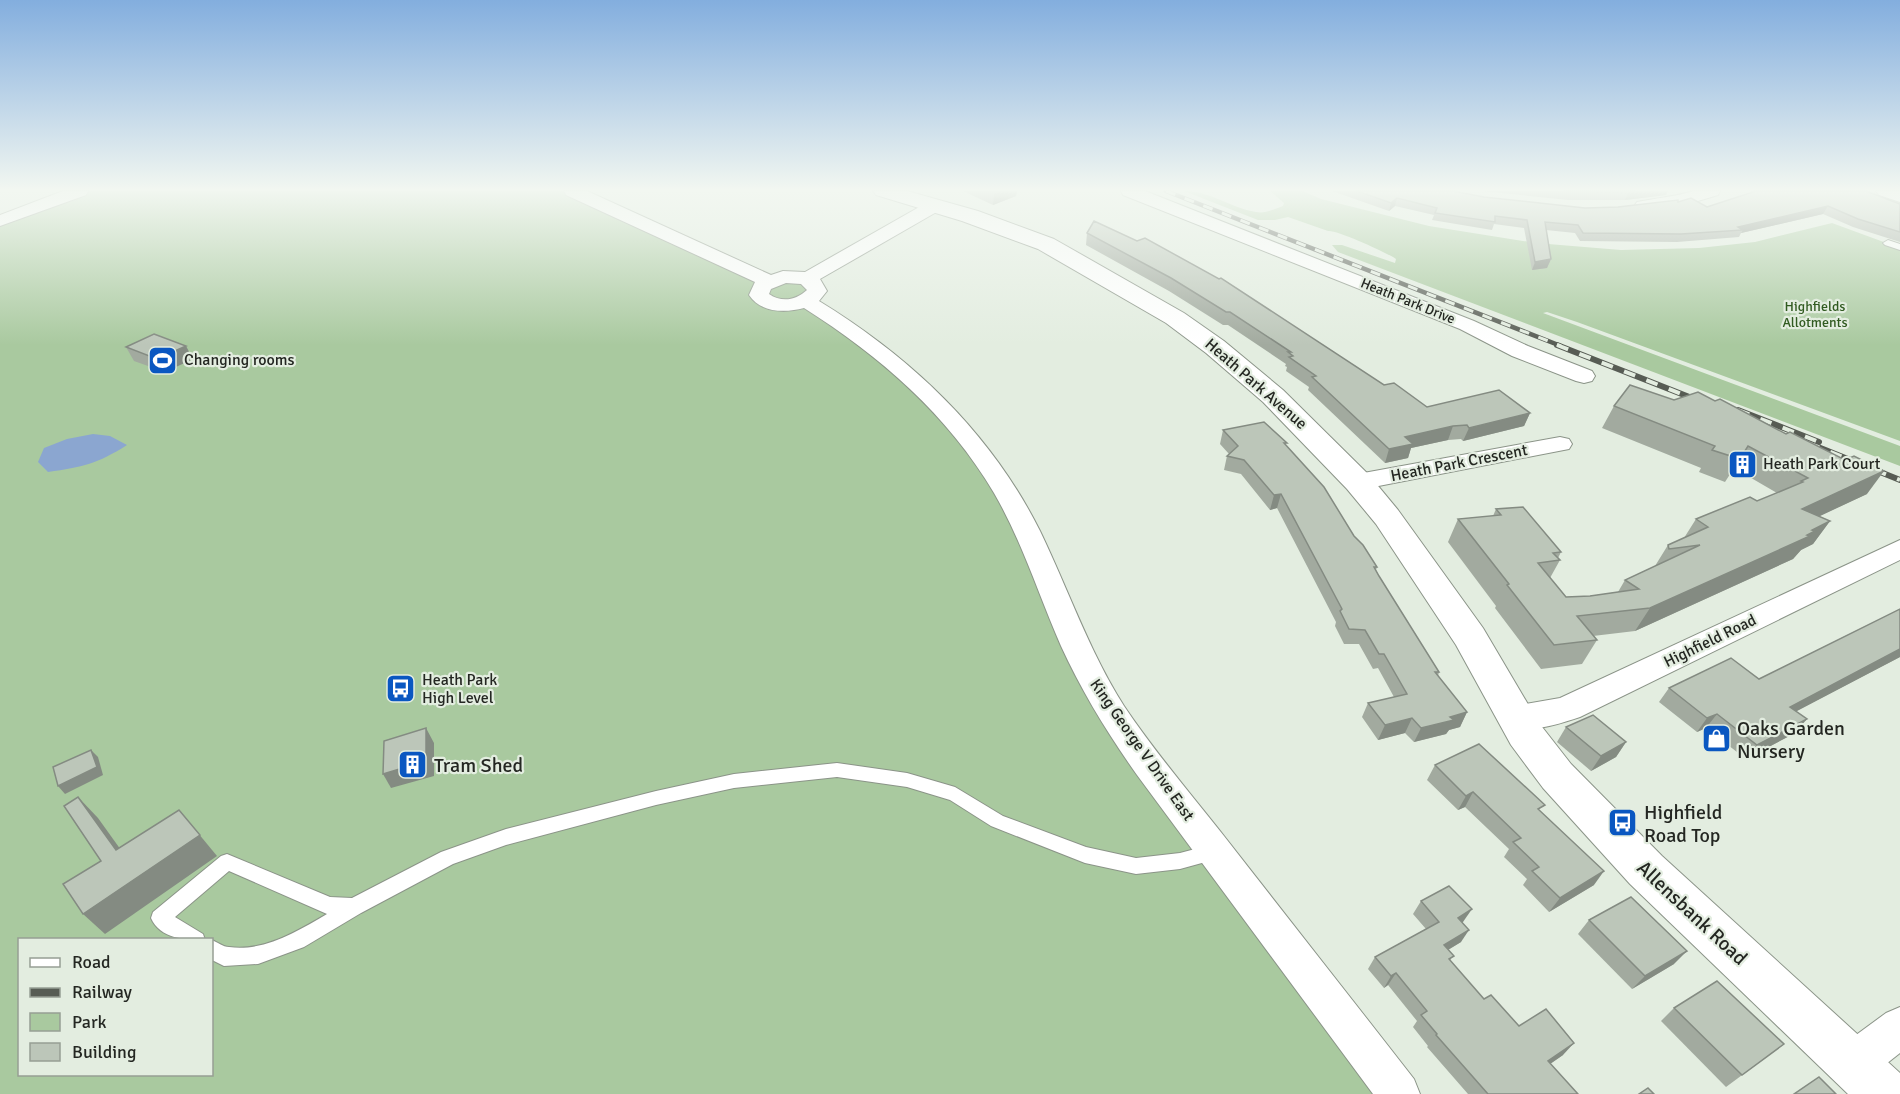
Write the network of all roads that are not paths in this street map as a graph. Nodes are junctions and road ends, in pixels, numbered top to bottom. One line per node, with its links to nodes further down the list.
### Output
1 (684, 242): 7 (street)
2 (868, 242): 8 (street)
3 (1040, 242): 11 (street, Heath Park Avenue)
4 (1258, 242): 9 (street, Heath Park Drive)
5 (1888, 243): 6 (lane)
6 (1900, 247)
7 (769, 281): 8 (street); 8 (street)
8 (806, 290): 14 (street, King George V Drive East)
9 (1584, 376)
10 (1560, 444): 11 (street, Heath Park Crescent)
11 (1358, 482): 13 (street, Heath Park Avenue)
12 (1900, 549): 13 (street, Highfield Road)
13 (1514, 717): 19 (street, Allensbank Road)
14 (1214, 852): 15 (lane); 20 (street, King George V Drive East)
15 (354, 907): 16 (lane); 17 (lane)
16 (194, 938)
17 (213, 950)
18 (1900, 1027): 19 (street)
19 (1852, 1064): 21 (street, Allensbank Road)
20 (1399, 1094)
21 (1886, 1094)

